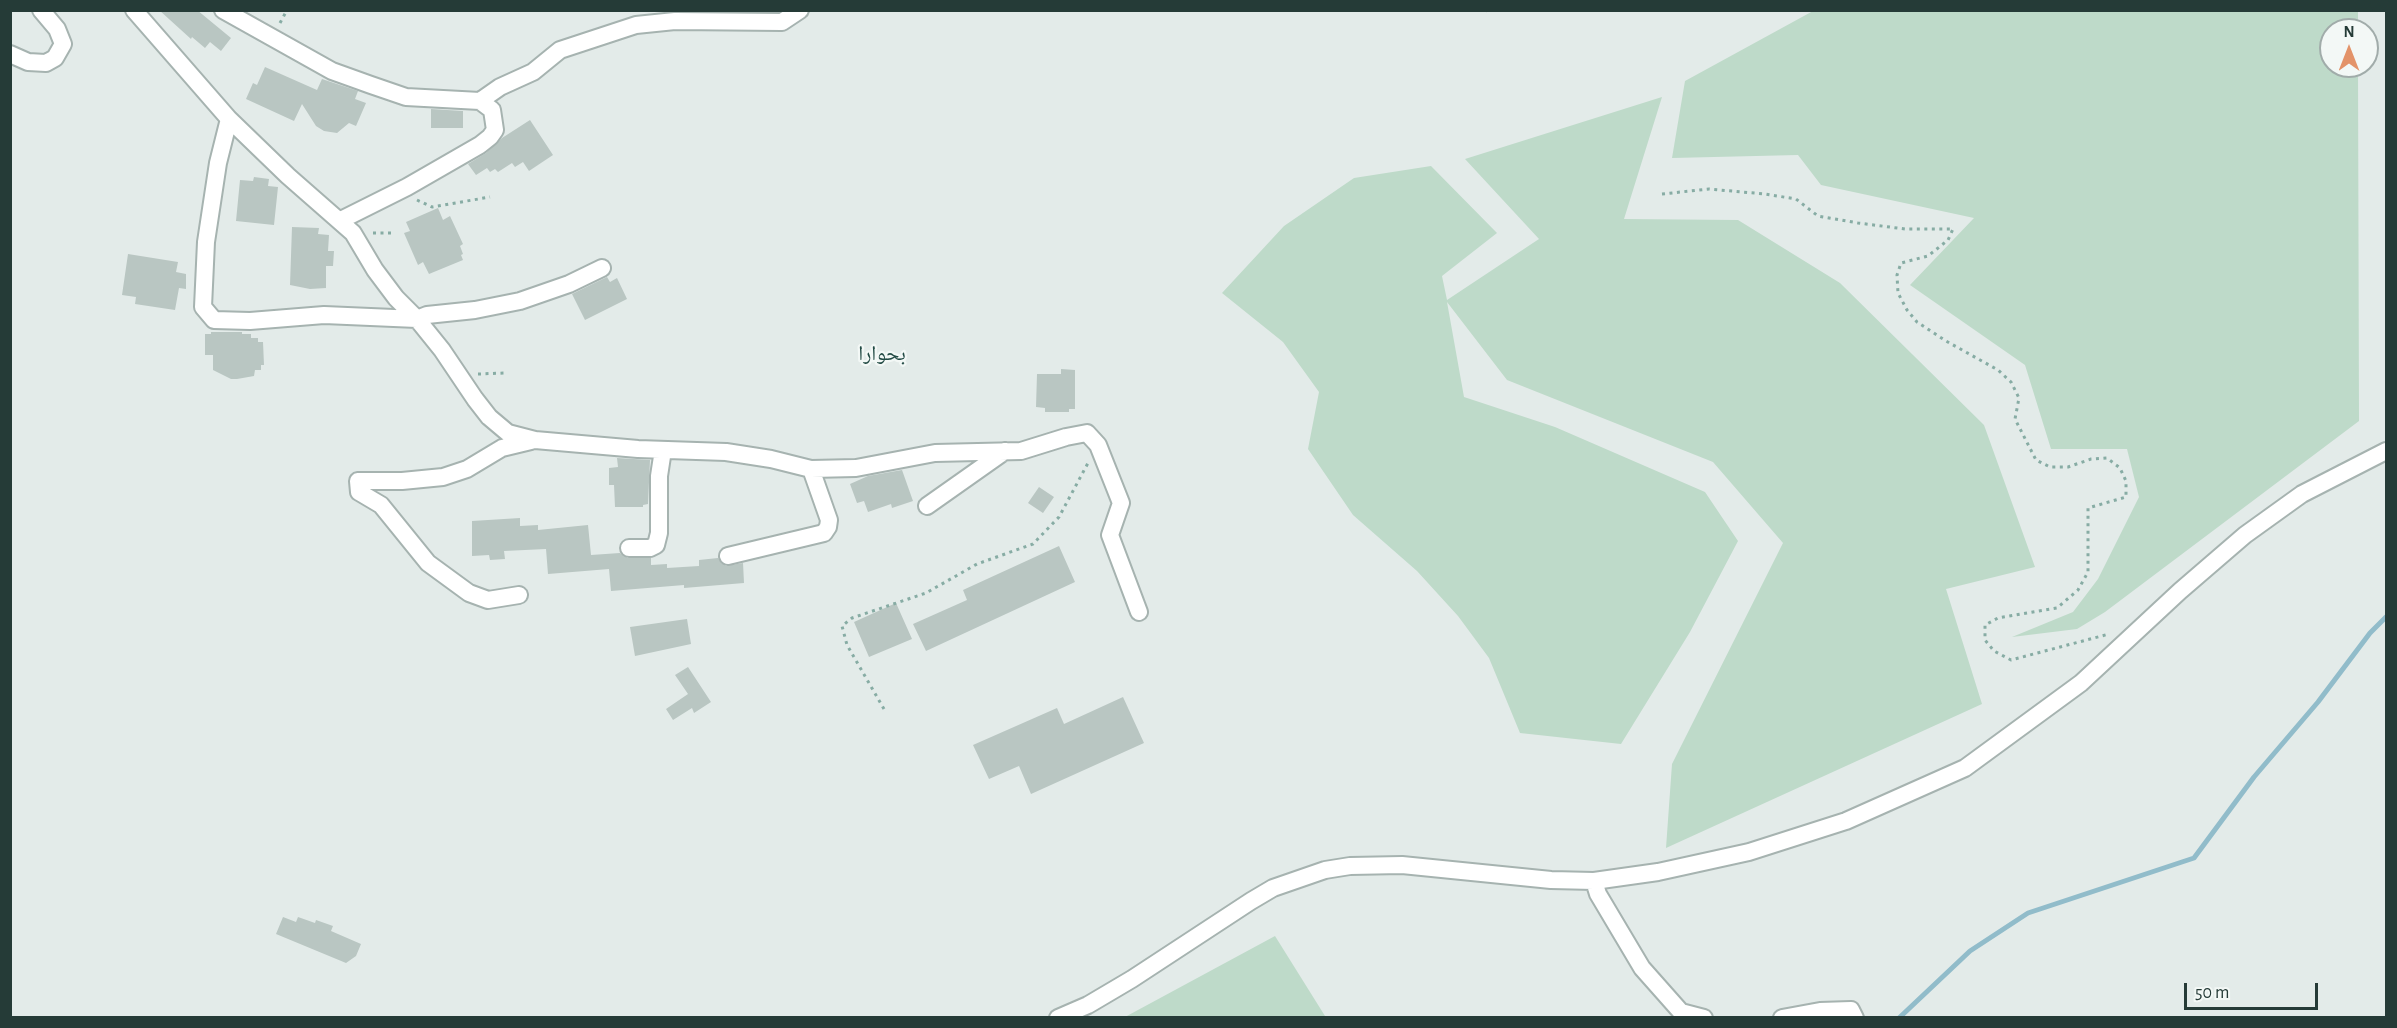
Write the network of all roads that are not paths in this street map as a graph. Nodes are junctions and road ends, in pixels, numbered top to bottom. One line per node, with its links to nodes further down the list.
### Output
1 (41, 10): 5 (street)
2 (134, 10): 7 (street)
3 (223, 10): 6 (street)
4 (800, 10): 6 (street)
5 (10, 54)
6 (480, 101): 8 (street)
7 (229, 119): 8 (street); 10 (street)
8 (341, 220): 10 (street)
9 (602, 268): 10 (street)
10 (417, 319): 11 (street)
11 (535, 440): 12 (street); 19 (street)
12 (663, 450): 15 (street); 17 (street)
13 (1005, 451): 15 (street); 16 (street); 20 (street)
14 (2386, 451): 21 (street)
15 (811, 469): 18 (street)
16 (927, 506)
17 (629, 548)
18 (728, 556)
19 (519, 595)
20 (1139, 612)
21 (1594, 881): 23 (street); 24 (street)
22 (1853, 1014): 25 (street)
23 (1058, 1017)
24 (1704, 1017)
25 (1782, 1017)

